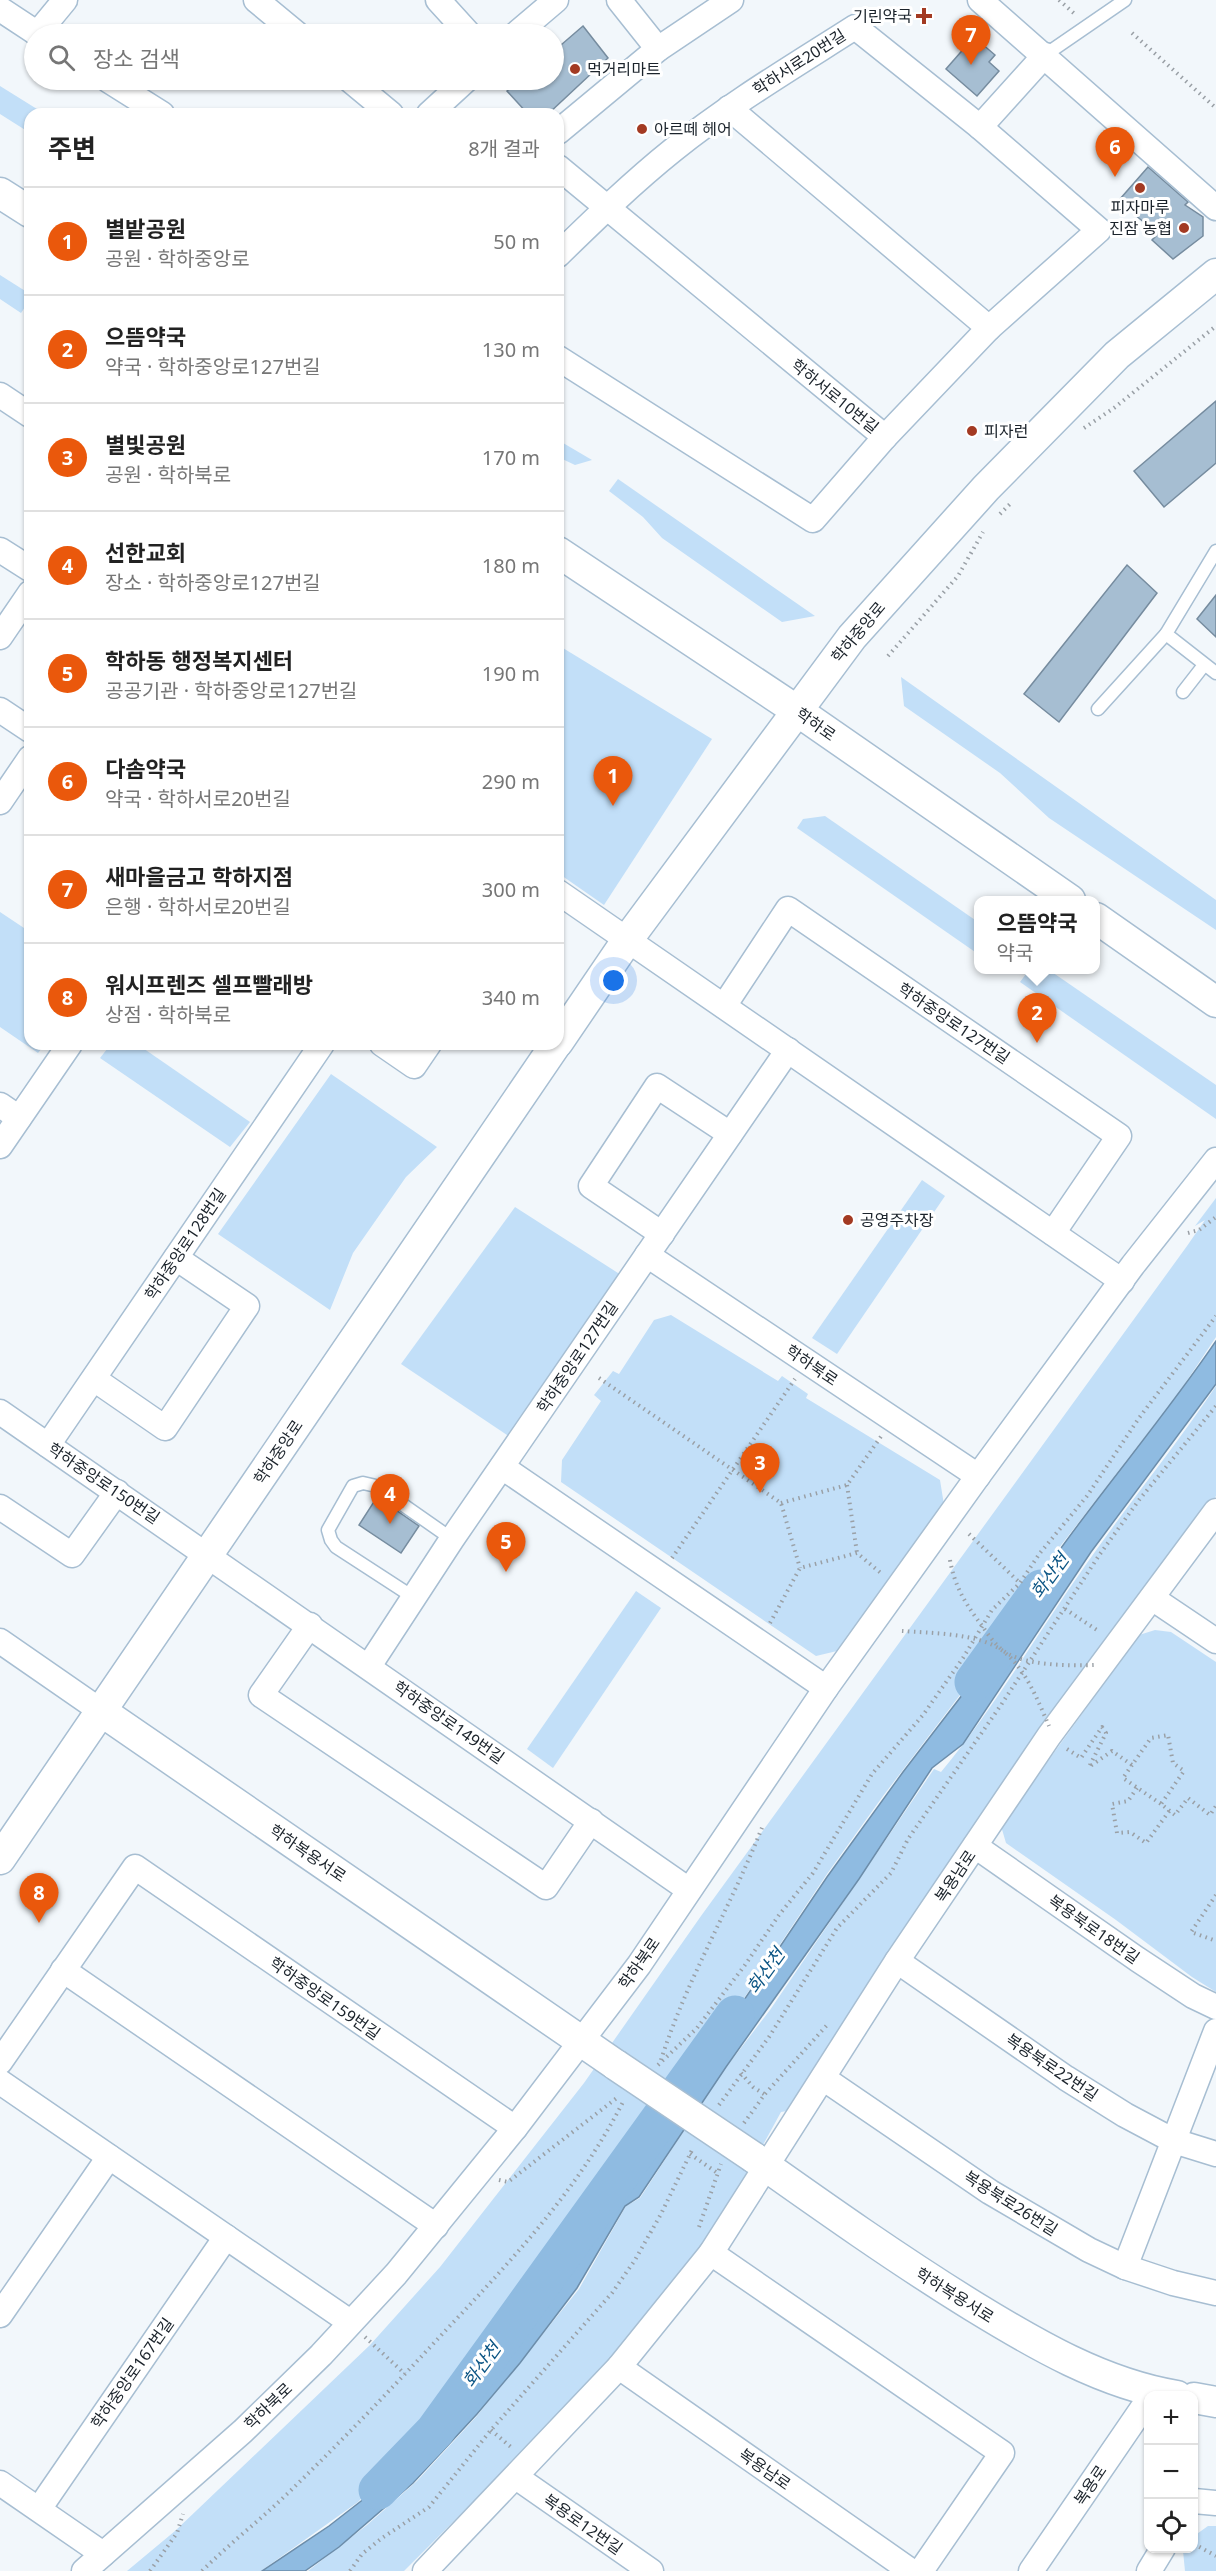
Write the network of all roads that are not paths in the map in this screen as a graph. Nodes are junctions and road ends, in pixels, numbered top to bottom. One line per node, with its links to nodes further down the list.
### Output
1 (65, 0): 10 (street)
2 (256, 0): 11 (street)
3 (438, 0): 12 (street)
4 (556, 0): 13 (street)
5 (619, 0): 15 (street)
6 (731, 0): 15 (street)
7 (980, 0): 16 (street)
8 (1125, 0): 16 (lane)
9 (0, 9): 14 (street)
10 (45, 24)
11 (285, 24)
12 (461, 24)
13 (528, 24)
14 (24, 25)
15 (658, 49): 24 (street)
16 (1045, 55): 25 (street); 30 (street)
17 (124, 90): 20 (street)
18 (362, 90): 21 (street)
19 (455, 90): 22 (street)
20 (152, 108)
21 (384, 108)
22 (436, 108)
23 (729, 108): 25 (street, 학하서로20번길); 29 (street); 33 (street)
24 (564, 127)
25 (980, 127): 33 (street, 학하서로20번길)
26 (564, 172): 29 (street, 학하서로10번길)
27 (0, 193): 28 (street)
28 (24, 208)
29 (607, 208): 31 (street); 37 (street, 학하서로10번길)
30 (1216, 208)
31 (564, 249)
32 (1216, 274): 50 (street, 학하중앙로)
33 (989, 328): 37 (street, 학하서로20번길)
34 (564, 362): 37 (street, 학하서로10번길)
35 (0, 396): 36 (street)
36 (24, 411)
37 (885, 437)
38 (0, 550): 41 (street)
39 (1216, 551): 43 (lane)
40 (564, 556): 50 (street, 학하로)
41 (24, 565)
42 (24, 602): 44 (street)
43 (1166, 634): 45 (lane); 48 (lane)
44 (0, 637)
45 (1204, 665): 46 (lane); 47 (lane)
46 (1216, 673)
47 (1183, 692)
48 (1098, 709)
49 (0, 710): 51 (street)
50 (796, 710): 55 (street, 학하로); 57 (street, 학하중앙로)
51 (24, 726)
52 (24, 767): 53 (street)
53 (0, 802)
54 (564, 896): 57 (street)
55 (1064, 896)
56 (1100, 921): 58 (street)
57 (628, 939): 59 (street); 60 (street, 학하중앙로)
58 (1216, 1002)
59 (724, 1006): 66 (street); 71 (street, 학하중앙로127번길)
60 (564, 1033)
61 (65, 1050): 67 (street)
62 (318, 1050): 74 (street, 학하중앙로128번길)
63 (391, 1050): 64 (street)
64 (425, 1050)
65 (552, 1050): 85 (street, 학하중앙로)
66 (788, 1050): 68 (street, 학하중앙로127번길); 71 (street)
67 (10, 1111): 69 (street)
68 (730, 1134): 72 (street, 학하중앙로127번길); 72 (street)
69 (0, 1146)
70 (1216, 1160): 75 (street, 학하북로)
71 (1053, 1233): 75 (street)
72 (662, 1234): 73 (street, 학하중앙로127번길)
73 (647, 1255): 79 (street, 학하중앙로127번길); 80 (street, 학하북로)
74 (176, 1258): 76 (street, 학하중앙로128번길); 76 (street)
75 (1122, 1281): 80 (street, 학하북로)
76 (94, 1379): 78 (street, 학하중앙로128번길)
77 (0, 1412): 78 (street, 학하중앙로150번길)
78 (48, 1445): 81 (street, 학하중앙로150번길)
79 (502, 1467): 84 (street, 학하중앙로127번길); 92 (street)
80 (978, 1476): 92 (street, 학하북로)
81 (117, 1492): 82 (street); 85 (street, 학하중앙로150번길)
82 (0, 1507)
83 (1216, 1511): 87 (street, 복용남로)
84 (452, 1539): 86 (street, 학하중앙로127번길); 86 (lane)
85 (208, 1554): 88 (street, 학하중앙로149번길); 93 (street, 학하중앙로)
86 (413, 1597): 91 (street, 학하중앙로127번길)
87 (1152, 1598): 90 (street); 95 (street, 복용남로)
88 (310, 1625): 91 (street, 학하중앙로149번길); 94 (street)
89 (0, 1641): 93 (street, 학하복용서로)
90 (1216, 1641)
91 (369, 1666): 94 (street, 학하중앙로149번길)
92 (826, 1688): 97 (street, 학하북로)
93 (101, 1711): 96 (street, 학하중앙로); 102 (street, 학하복용서로)
94 (591, 1821): 97 (street, 학하중앙로149번길)
95 (975, 1846): 98 (street, 복용남로); 100 (street, 복용북로18번길)
96 (0, 1859)
97 (689, 1890): 102 (street, 학하북로)
98 (897, 1961): 104 (street, 복용남로); 107 (street, 복용북로22번길)
99 (63, 1970): 103 (street); 106 (street, 학하중앙로159번길); 111 (street)
100 (1216, 2007)
101 (1216, 2031): 107 (street)
102 (583, 2042): 106 (street, 학하북로); 110 (street, 학하복용서로, bridge)
103 (0, 2062)
104 (824, 2078): 110 (street, 복용남로); 114 (street, 복용북로26번길)
105 (0, 2082): 109 (street)
106 (515, 2128): 111 (street, 학하북로)
107 (1174, 2141): 108 (street, 복용북로22번길); 114 (street)
108 (1216, 2154)
109 (109, 2157): 112 (street); 116 (street)
110 (748, 2159): 113 (street, 복용남로); 119 (street, 학하복용서로)
111 (436, 2226): 117 (street, 학하북로)
112 (226, 2237): 117 (street); 127 (street, 학하중앙로167번길)
113 (711, 2253): 118 (street, 복용남로); 133 (street)
114 (1125, 2267): 115 (street, 복용북로26번길)
115 (1216, 2293)
116 (0, 2315)
117 (356, 2328): 128 (street, 학하북로)
118 (619, 2367): 123 (street, 복용남로); 132 (street, 복용남로)
119 (1145, 2391)
120 (1198, 2399): 121 (street)
121 (1216, 2402)
122 (1144, 2415): 134 (street, 복용로)
123 (516, 2477): 130 (street, 복용남로); 131 (street, 복용로12번길)
124 (0, 2483): 127 (street)
125 (1198, 2501): 126 (street)
126 (1216, 2503)
127 (39, 2510): 128 (street)
128 (104, 2554): 129 (street, 학하북로)
129 (84, 2571)
130 (425, 2571)
131 (651, 2571)
132 (911, 2571)
133 (921, 2571)
134 (1031, 2571)

